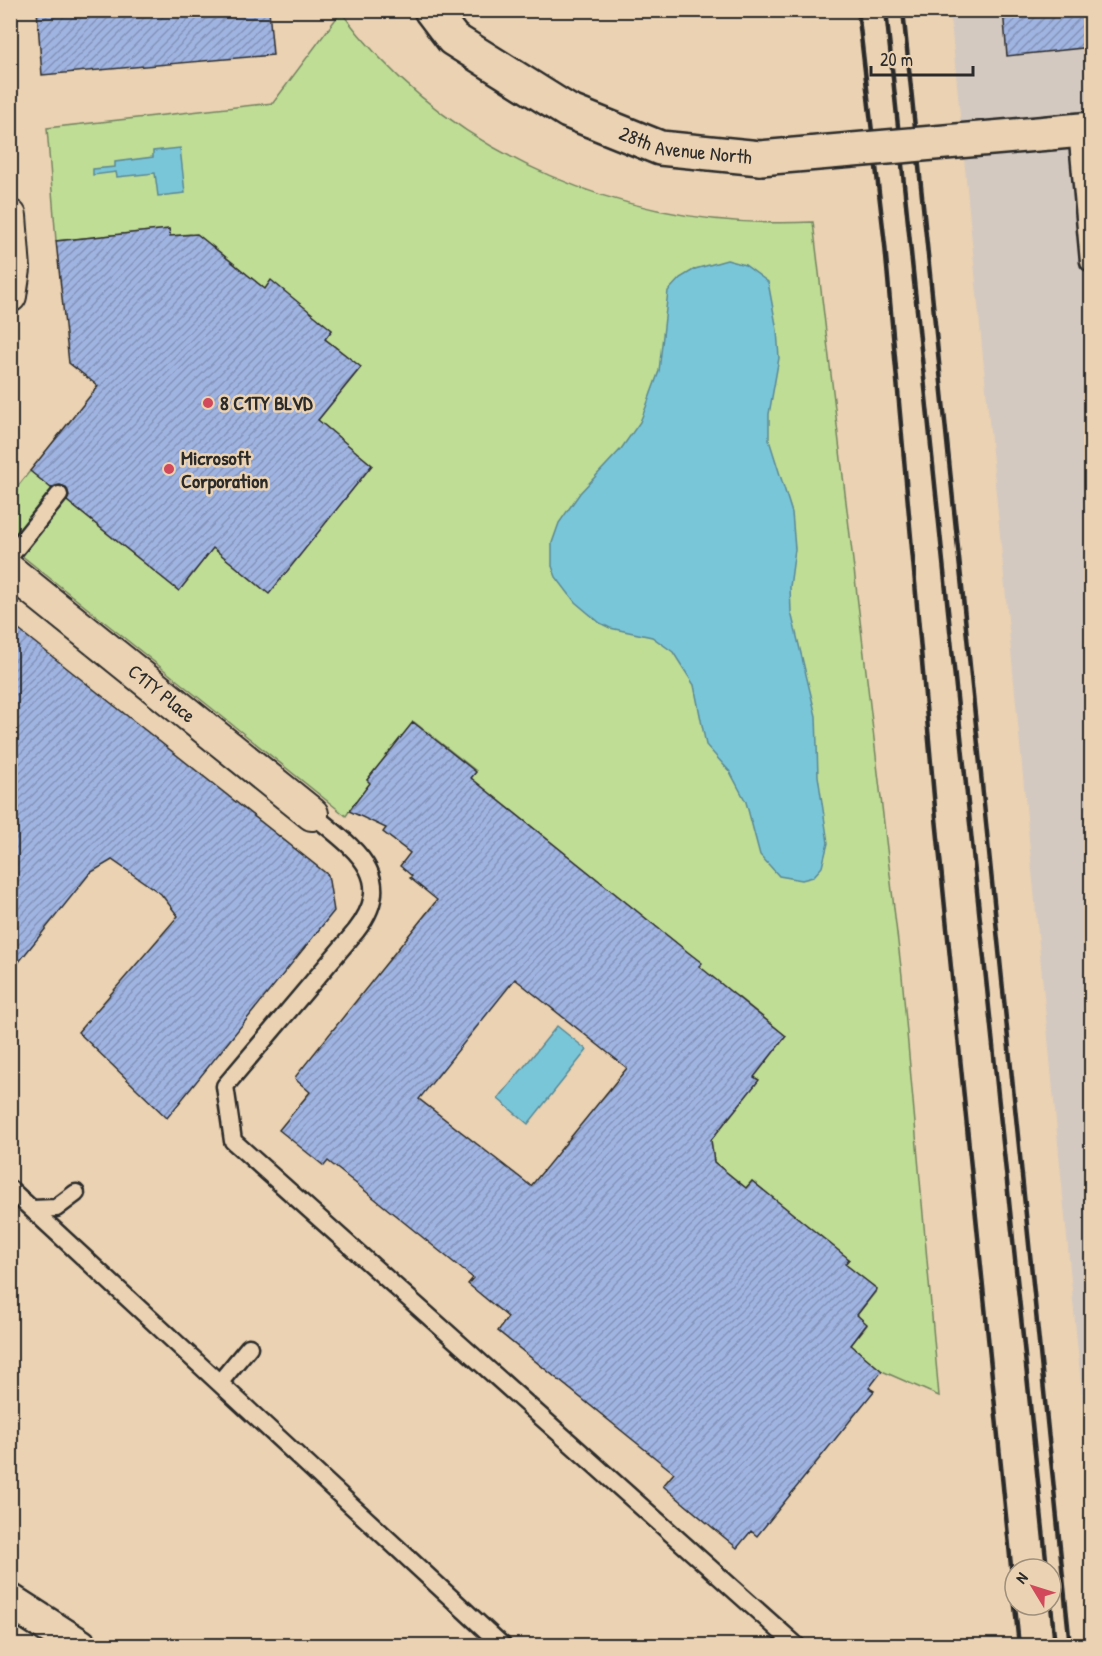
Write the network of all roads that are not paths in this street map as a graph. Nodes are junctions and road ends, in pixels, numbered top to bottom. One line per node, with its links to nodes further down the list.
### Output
1 (431, 10): 2 (main road, 28th Avenue North, bridge)
2 (1073, 131): 4 (lane)
3 (10, 216): 5 (street)
4 (1089, 262)
5 (10, 296)
6 (59, 495): 7 (lane)
7 (10, 556)
8 (10, 571): 9 (street, C1TY Place)
9 (312, 814): 18 (lane)
10 (10, 1189): 12 (lane)
11 (76, 1193): 12 (lane)
12 (33, 1209): 14 (lane)
13 (249, 1347): 14 (lane)
14 (220, 1382): 17 (lane)
15 (10, 1602): 16 (main road)
16 (80, 1646)
17 (503, 1646)
18 (797, 1646)

